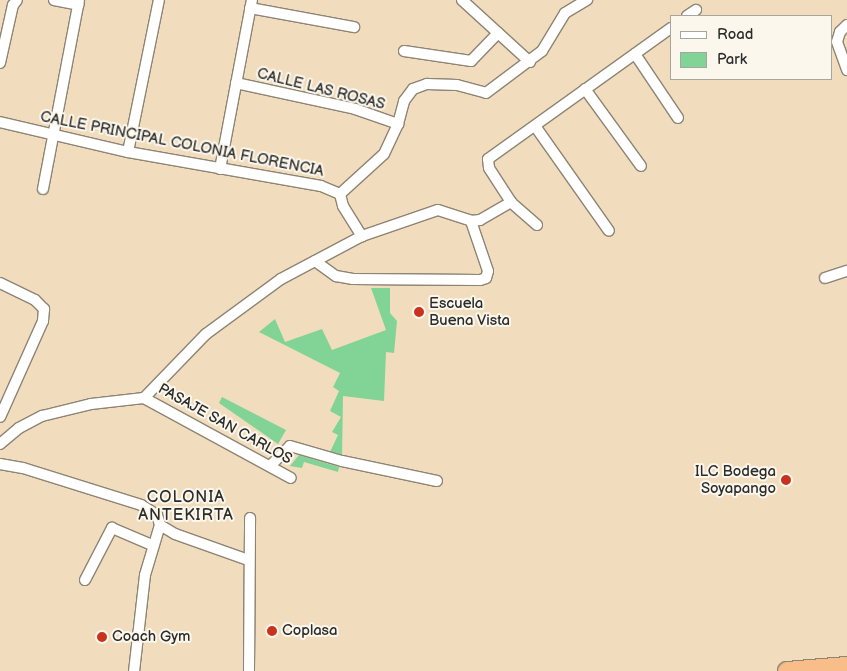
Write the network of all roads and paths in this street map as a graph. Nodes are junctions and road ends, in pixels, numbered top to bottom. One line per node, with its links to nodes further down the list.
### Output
1 (17, 0): 14 (street)
2 (54, 0): 6 (street)
3 (159, 0): 24 (street)
4 (462, 0): 11 (street)
5 (583, 1): 15 (street)
6 (79, 2): 23 (street)
7 (251, 4): 9 (street); 17 (street)
8 (847, 25): 16 (street)
9 (354, 27)
10 (670, 29): 13 (street)
11 (498, 33): 12 (street); 15 (street)
12 (404, 50)
13 (635, 54): 18 (street); 19 (street)
14 (0, 62)
15 (530, 62): 21 (street)
16 (847, 70)
17 (236, 83): 21 (street, CALLE LAS ROSAS); 26 (street)
18 (585, 89): 22 (street); 25 (street)
19 (678, 118)
20 (0, 122): 23 (street, CALLE PRINCIPAL COLONIA FLORENCIA)
21 (398, 124): 28 (street)
22 (534, 126): 29 (street); 32 (street)
23 (53, 134): 24 (street, CALLE PRINCIPAL COLONIA FLORENCIA); 27 (street)
24 (128, 152): 26 (street, CALLE PRINCIPAL COLONIA FLORENCIA)
25 (641, 166)
26 (220, 170): 28 (street, CALLE PRINCIPAL COLONIA FLORENCIA)
27 (43, 189)
28 (340, 194): 33 (street)
29 (511, 202): 30 (street); 31 (street)
30 (471, 221): 33 (street); 34 (street)
31 (537, 225)
32 (609, 231)
33 (362, 236): 34 (street)
34 (315, 261): 38 (street)
35 (847, 270): 36 (street)
36 (824, 278)
37 (0, 283): 39 (street)
38 (144, 398): 40 (street); 42 (street, PASAJE SAN CARLOS)
39 (0, 417)
40 (0, 444)
41 (0, 464): 46 (street)
42 (270, 466): 43 (street, PASAJE SAN CARLOS); 44 (street)
43 (291, 478)
44 (437, 481)
45 (250, 518): 48 (street)
46 (160, 525): 47 (street); 48 (street)
47 (152, 545): 49 (street); 51 (street)
48 (248, 560): 52 (street)
49 (85, 580)
50 (847, 666): 53 (highway)
51 (134, 671)
52 (249, 671)
53 (787, 671)

